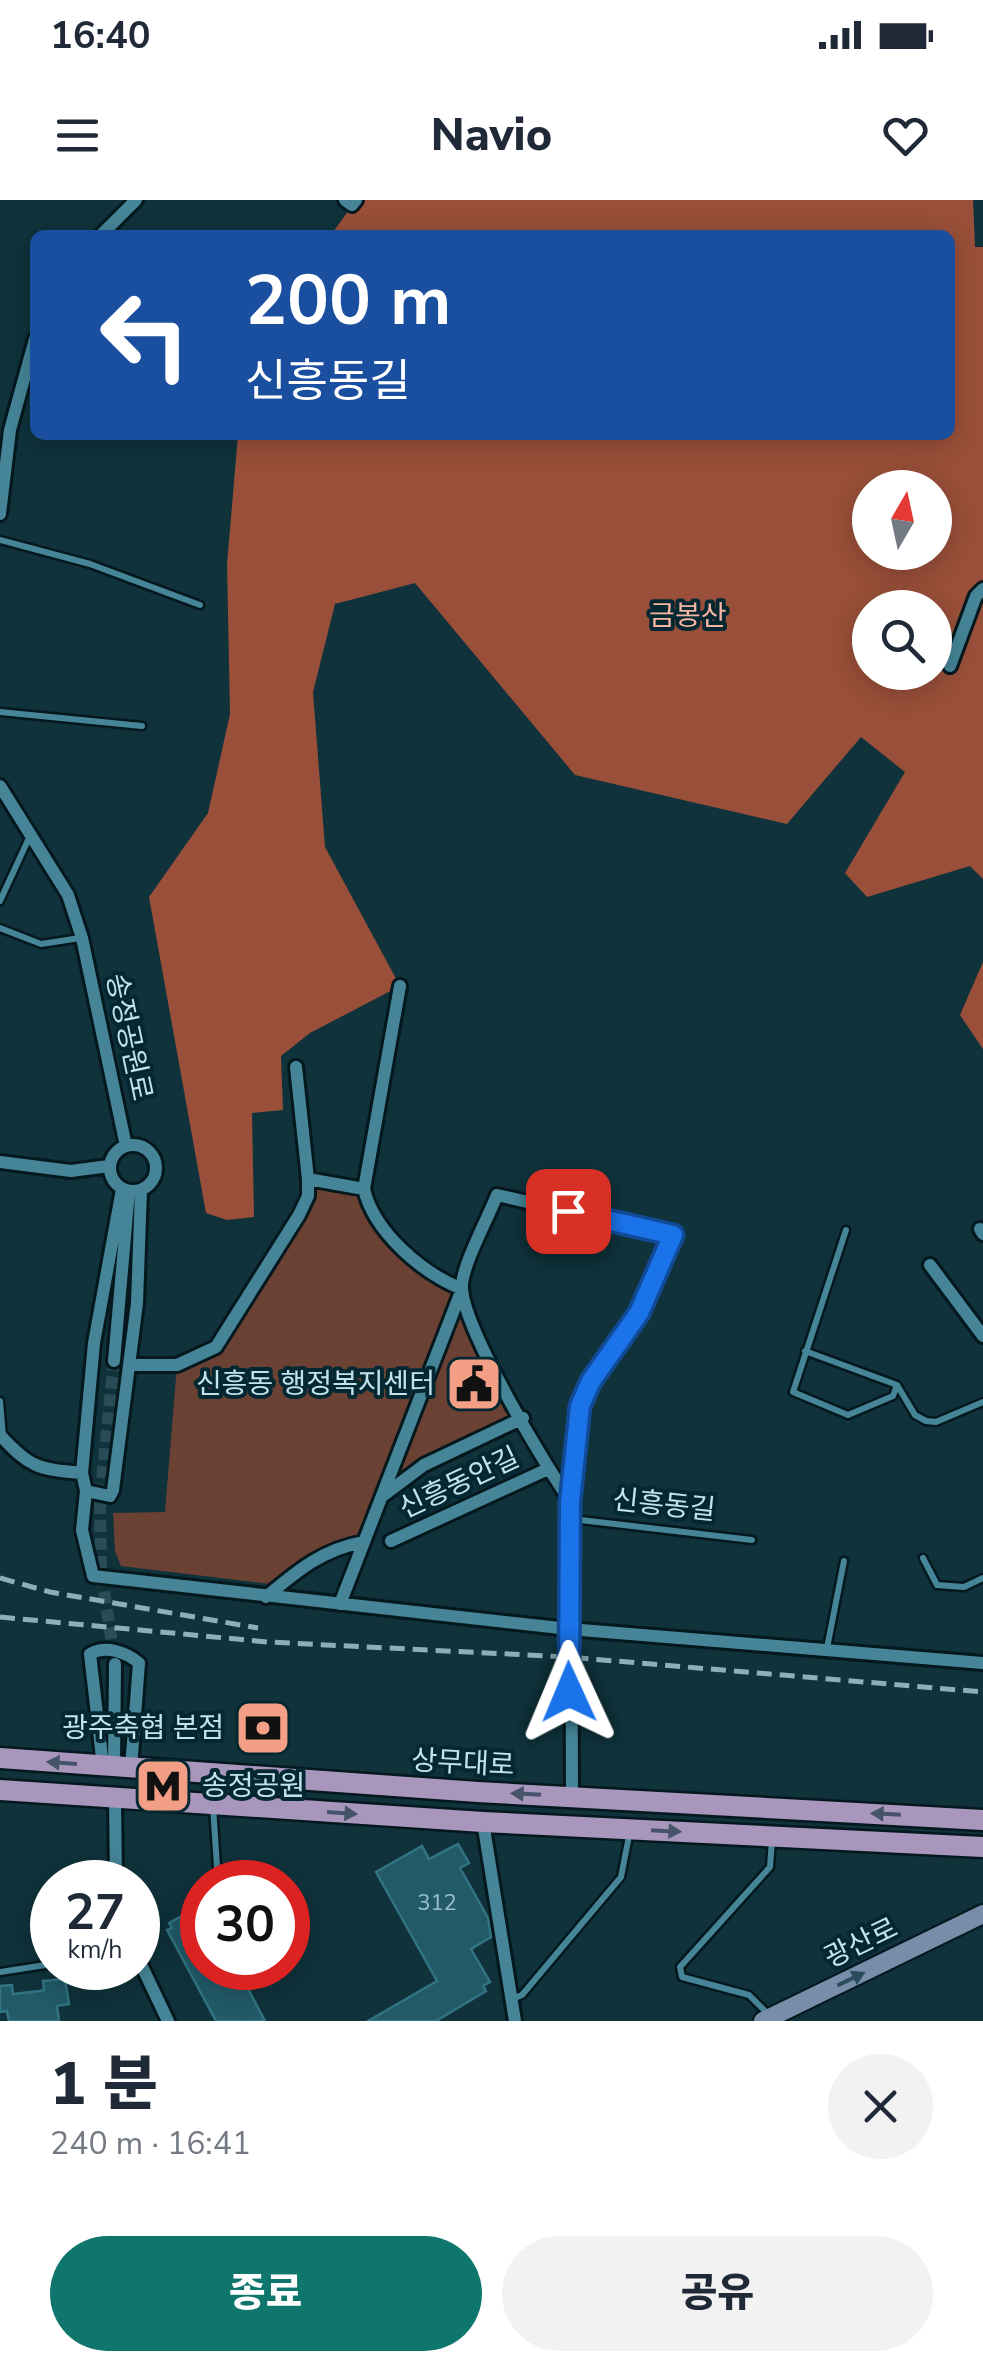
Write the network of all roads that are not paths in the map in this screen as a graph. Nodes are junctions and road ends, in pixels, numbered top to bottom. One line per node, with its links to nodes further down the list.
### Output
1 (136, 200): 4 (street)
2 (345, 200): 3 (street)
3 (356, 200)
4 (106, 230)
5 (30, 357): 6 (street)
6 (0, 514)
7 (0, 540): 9 (lane)
8 (983, 589): 10 (street)
9 (200, 605)
10 (952, 661)
11 (0, 712): 12 (lane)
12 (142, 726)
13 (0, 786): 14 (street, 송정공원로)
14 (30, 837): 15 (lane); 17 (street, 송정공원로)
15 (0, 902)
16 (0, 928): 17 (lane)
17 (82, 938): 20 (street, 송정공원로)
18 (400, 986): 24 (street)
19 (296, 1067): 23 (street)
20 (126, 1146): 22 (street); 25 (street)
21 (0, 1162): 22 (street)
22 (110, 1166): 25 (street)
23 (308, 1178): 24 (street); 32 (street)
24 (364, 1189): 28 (street)
25 (131, 1190): 31 (street); 32 (street); 39 (street)
26 (846, 1230): 30 (lane)
27 (930, 1264): 29 (street)
28 (462, 1289): 36 (street, 신흥동안길); 41 (street); 42 (street, 신흥동길)
29 (983, 1336)
30 (805, 1351): 33 (lane); 33 (lane)
31 (114, 1361)
32 (130, 1365): 40 (street)
33 (898, 1385): 35 (lane)
34 (0, 1401): 37 (lane)
35 (983, 1402)
36 (523, 1418): 38 (street, 신흥동안길); 41 (street, 신흥동안길)
37 (1, 1437): 39 (street)
38 (548, 1470): 42 (street, 신흥동안길); 46 (street, 신흥동안길)
39 (82, 1473): 40 (street)
40 (86, 1491): 50 (street)
41 (382, 1496): 45 (street)
42 (570, 1502): 43 (street, 신흥동길)
43 (571, 1519): 44 (lane, 신흥동길); 52 (street, 신흥동길)
44 (752, 1540)
45 (364, 1542): 50 (street); 51 (street)
46 (390, 1542)
47 (924, 1558): 49 (lane)
48 (844, 1561): 53 (lane)
49 (983, 1578)
50 (266, 1597): 51 (street)
51 (340, 1604): 52 (street)
52 (569, 1630): 53 (street); 59 (street, 신흥동길)
53 (826, 1653): 55 (street)
54 (115, 1664): 57 (street)
55 (983, 1664)
56 (0, 1758): 57 (main road, 상무대로, one-way to 56)
57 (116, 1767): 57 (street); 59 (main road, 상무대로, one-way to 57)
58 (0, 1790): 60 (main road, 상무대로)
59 (572, 1796): 62 (main road, 상무대로, one-way to 59)
60 (115, 1798): 61 (main road, 상무대로); 67 (street)
61 (213, 1804): 63 (main road, 상무대로, one-way to 63); 68 (lane)
62 (983, 1820)
63 (483, 1822): 64 (main road, 상무대로); 73 (street)
64 (630, 1830): 65 (main road, 상무대로, one-way to 65); 73 (lane)
65 (772, 1836): 66 (main road, 상무대로); 74 (lane)
66 (983, 1847)
67 (116, 1860)
68 (217, 1860)
69 (983, 1914): 74 (main road, 광산로, one-way to 69)
70 (30, 1967): 71 (lane)
71 (0, 1972)
72 (153, 1990): 75 (street)
73 (512, 1998): 76 (street)
74 (767, 2019)
75 (168, 2021)
76 (515, 2021)

